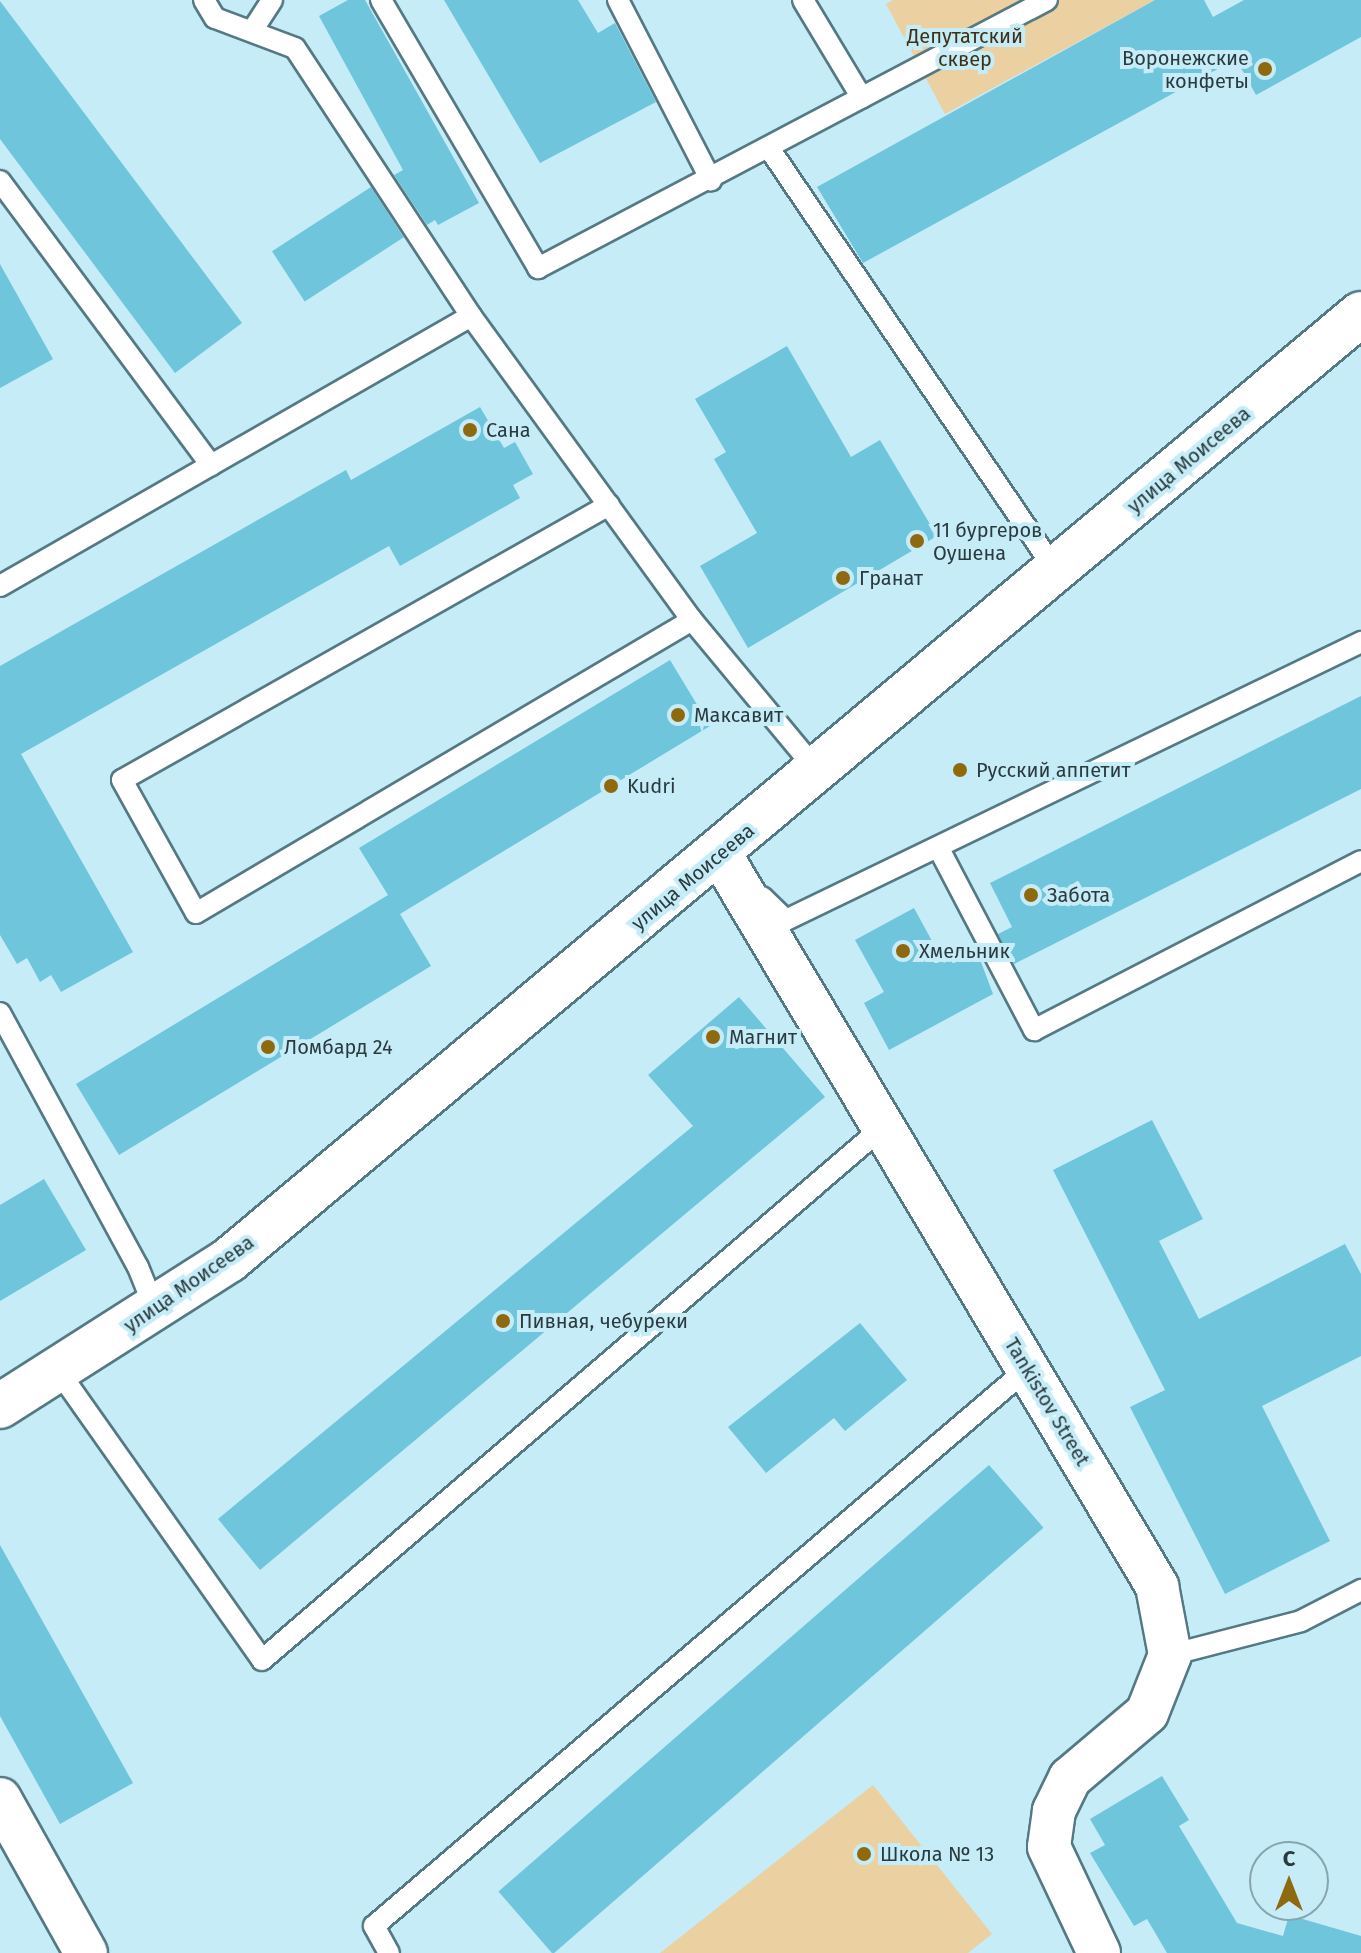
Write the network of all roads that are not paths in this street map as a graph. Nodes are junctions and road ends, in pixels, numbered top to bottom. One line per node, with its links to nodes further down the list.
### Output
1 (204, 0): 7 (lane)
2 (272, 0): 7 (lane)
3 (381, 0): 10 (lane)
4 (618, 0): 10 (lane)
5 (803, 0): 8 (lane)
6 (1047, 0): 8 (lane)
7 (252, 31): 13 (lane)
8 (862, 98): 9 (lane)
9 (769, 148): 10 (lane); 16 (lane)
10 (711, 180)
11 (3, 190): 14 (lane)
12 (1361, 314): 16 (street, улица Моисеева)
13 (471, 316): 14 (lane); 15 (lane)
14 (211, 465): 17 (lane)
15 (609, 505): 18 (lane); 18 (lane)
16 (1057, 572): 20 (street, улица Моисеева)
17 (0, 586)
18 (692, 620): 20 (lane)
19 (1361, 642): 21 (lane)
20 (819, 773): 22 (street, улица Моисеева)
21 (938, 847): 22 (lane); 23 (lane)
22 (720, 854): 25 (street, Tankistov Street); 26 (street, улица Моисеева)
23 (1361, 861)
24 (0, 1013): 26 (lane)
25 (883, 1127): 27 (street, Tankistov Street); 28 (lane)
26 (155, 1309): 28 (street, улица Моисеева)
27 (1027, 1369): 31 (street, Tankistov Street); 34 (lane)
28 (59, 1372): 29 (street, улица Моисеева)
29 (0, 1406)
30 (1361, 1590): 31 (lane)
31 (1170, 1655): 35 (street)
32 (0, 1799): 33 (street)
33 (86, 1953)
34 (389, 1953)
35 (1099, 1953)

